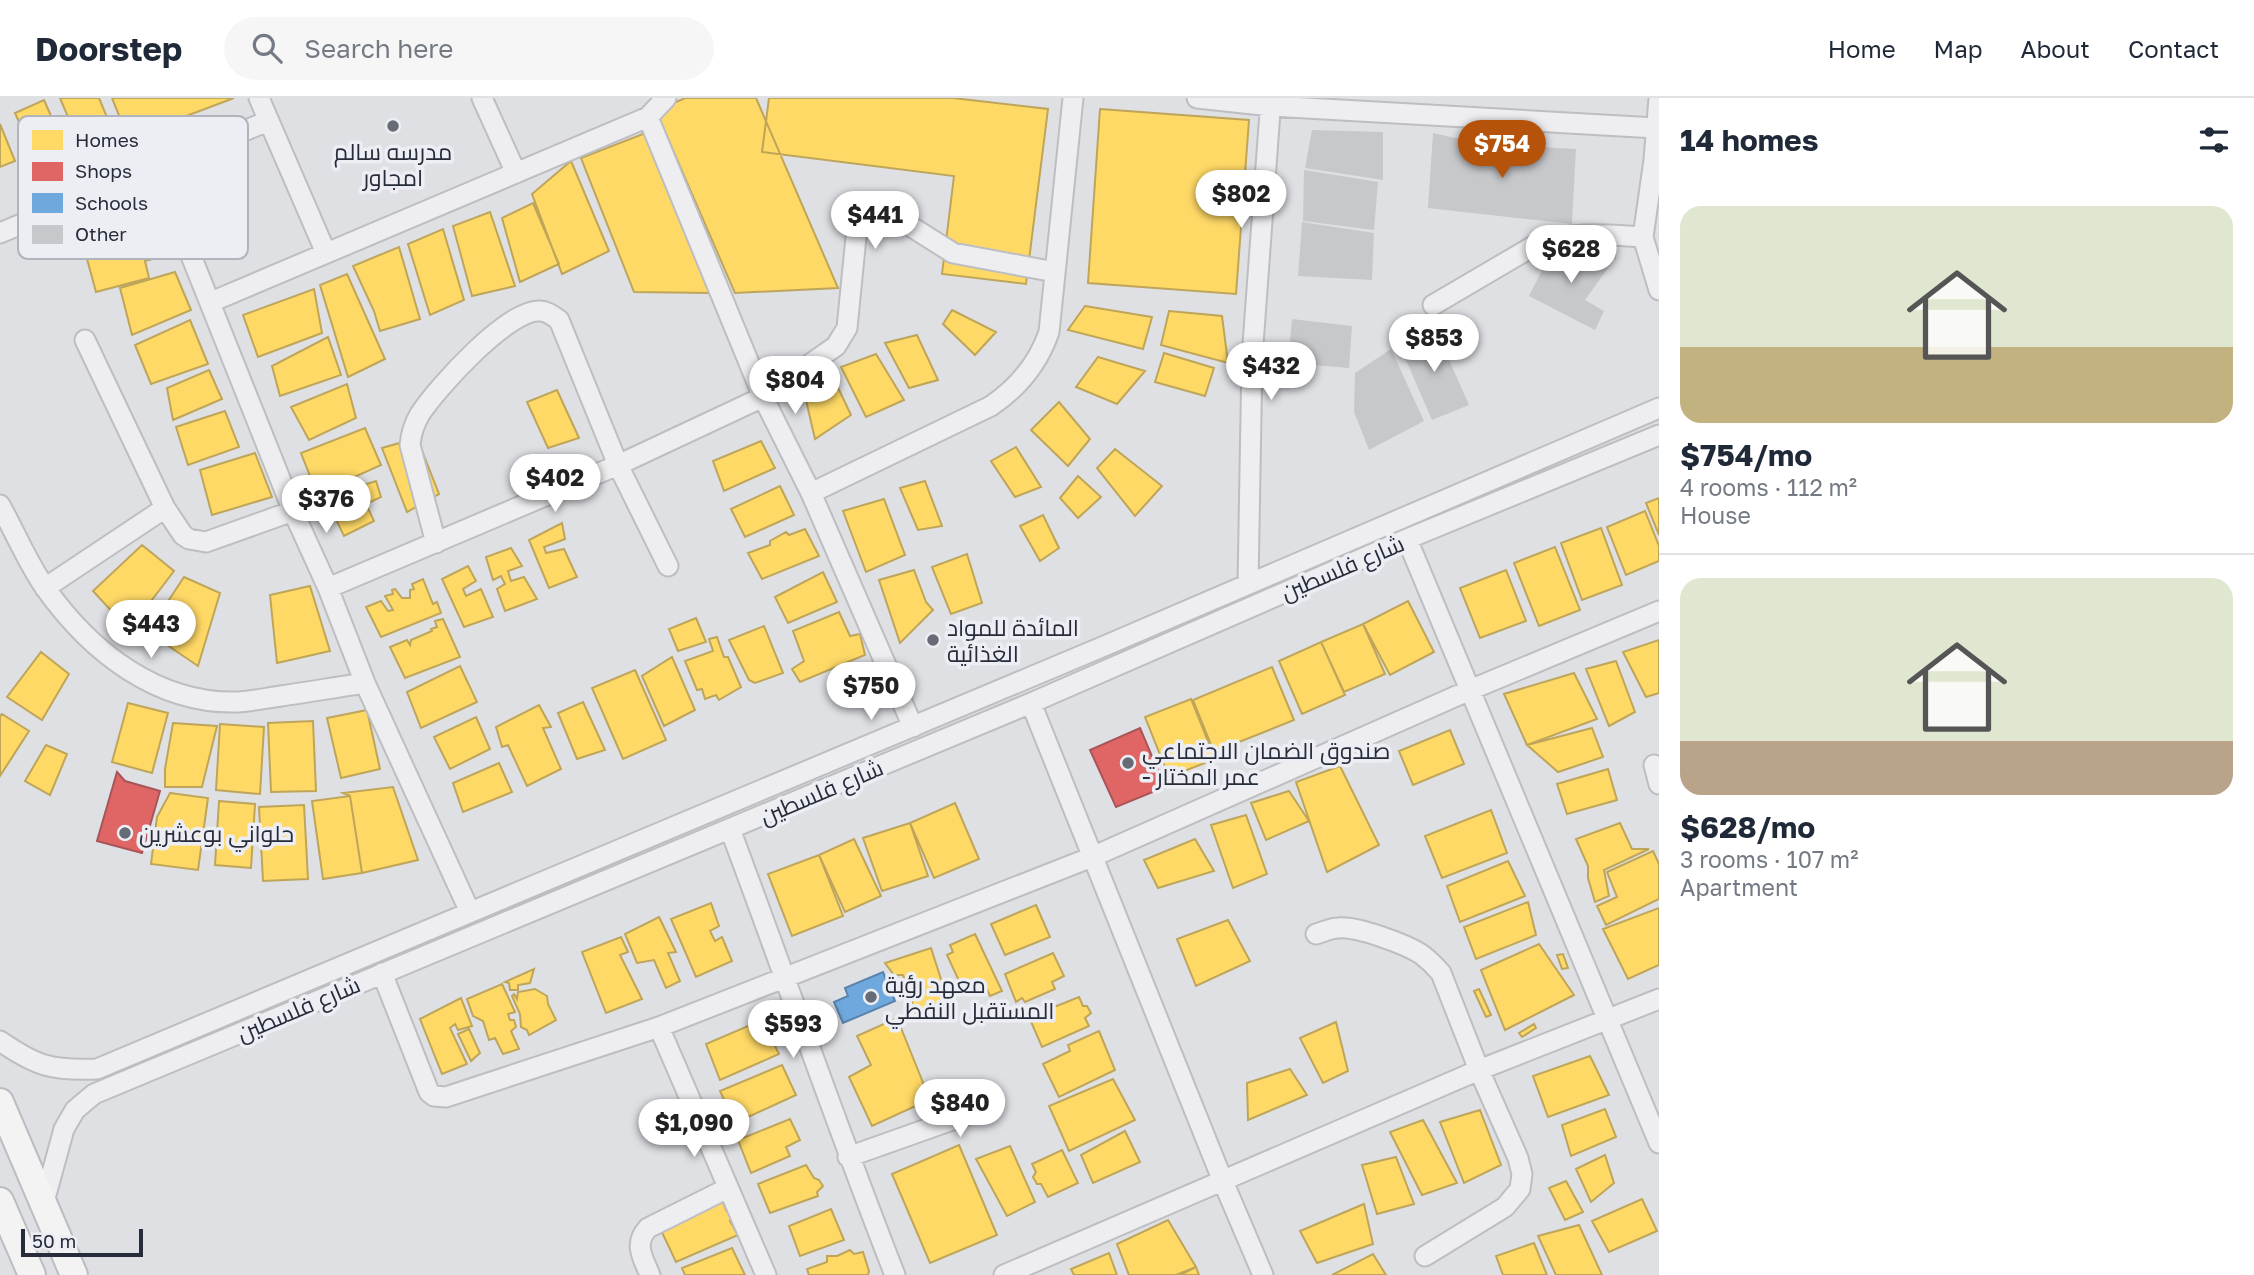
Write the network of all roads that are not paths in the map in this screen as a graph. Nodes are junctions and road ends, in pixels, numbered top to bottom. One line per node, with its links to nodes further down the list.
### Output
1 (259, 98): 9 (street)
2 (482, 98): 13 (street)
3 (666, 98): 8 (street)
4 (1073, 98): 19 (street)
5 (1197, 98): 7 (street)
6 (1659, 98): 10 (street)
7 (1271, 102): 10 (street); 35 (street)
8 (648, 117): 13 (street); 24 (street)
9 (268, 121): 11 (street); 17 (street)
10 (1656, 128): 12 (street)
11 (248, 129)
12 (1656, 159): 16 (street)
13 (516, 173): 17 (street)
14 (18, 226): 15 (street)
15 (0, 233)
16 (1643, 237): 20 (street); 22 (street)
17 (326, 253): 21 (street)
18 (193, 259): 21 (street)
19 (1055, 272): 24 (street); 28 (street)
20 (1659, 290)
21 (211, 302): 31 (street)
22 (1433, 305)
23 (85, 340): 30 (street)
24 (763, 397): 27 (street); 28 (street)
25 (1659, 408): 35 (street, شارع فلسطين)
26 (1659, 435): 32 (street, شارع فلسطين)
27 (618, 465): 33 (street); 33 (street); 34 (street)
28 (811, 493): 44 (street)
29 (0, 505): 36 (street)
30 (165, 508): 31 (street); 36 (street)
31 (293, 511): 37 (street)
32 (1406, 539): 40 (street, شارع فلسطين); 42 (street)
33 (436, 544): 37 (street)
34 (668, 566)
35 (1248, 584): 39 (street, شارع فلسطين)
36 (45, 588): 41 (street)
37 (328, 588): 41 (street)
38 (1659, 611): 42 (street)
39 (1102, 647): 40 (street); 44 (street, شارع فلسطين)
40 (1111, 667): 43 (street, شارع فلسطين)
41 (365, 683): 47 (street)
42 (1470, 690): 46 (street); 52 (street)
43 (1031, 703): 45 (street, شارع فلسطين); 46 (street)
44 (913, 727): 47 (street, شارع فلسطين)
45 (730, 829): 49 (street, شارع فلسطين); 50 (street)
46 (1092, 858): 50 (street); 60 (street)
47 (470, 912): 54 (street, شارع فلسطين)
48 (1316, 934): 55 (street)
49 (382, 973): 53 (street); 63 (street, شارع فلسطين)
50 (786, 977): 53 (street); 59 (street)
51 (1659, 999): 52 (street)
52 (1608, 1021): 55 (street); 58 (street)
53 (659, 1027): 61 (street)
54 (0, 1041)
55 (1479, 1070): 60 (street); 66 (street)
56 (0, 1102): 63 (main road)
57 (972, 1113): 59 (street)
58 (1659, 1143)
59 (848, 1157): 71 (street)
60 (1222, 1179): 72 (street); 73 (street)
61 (728, 1188): 69 (street); 70 (street)
62 (0, 1201): 65 (main road)
63 (44, 1202): 68 (main road)
64 (0, 1228): 65 (street)
65 (22, 1250): 67 (main road)
66 (1425, 1256)
67 (32, 1275)
68 (74, 1275)
69 (650, 1275)
70 (766, 1275)
71 (895, 1275)
72 (1004, 1275)
73 (1263, 1275)

